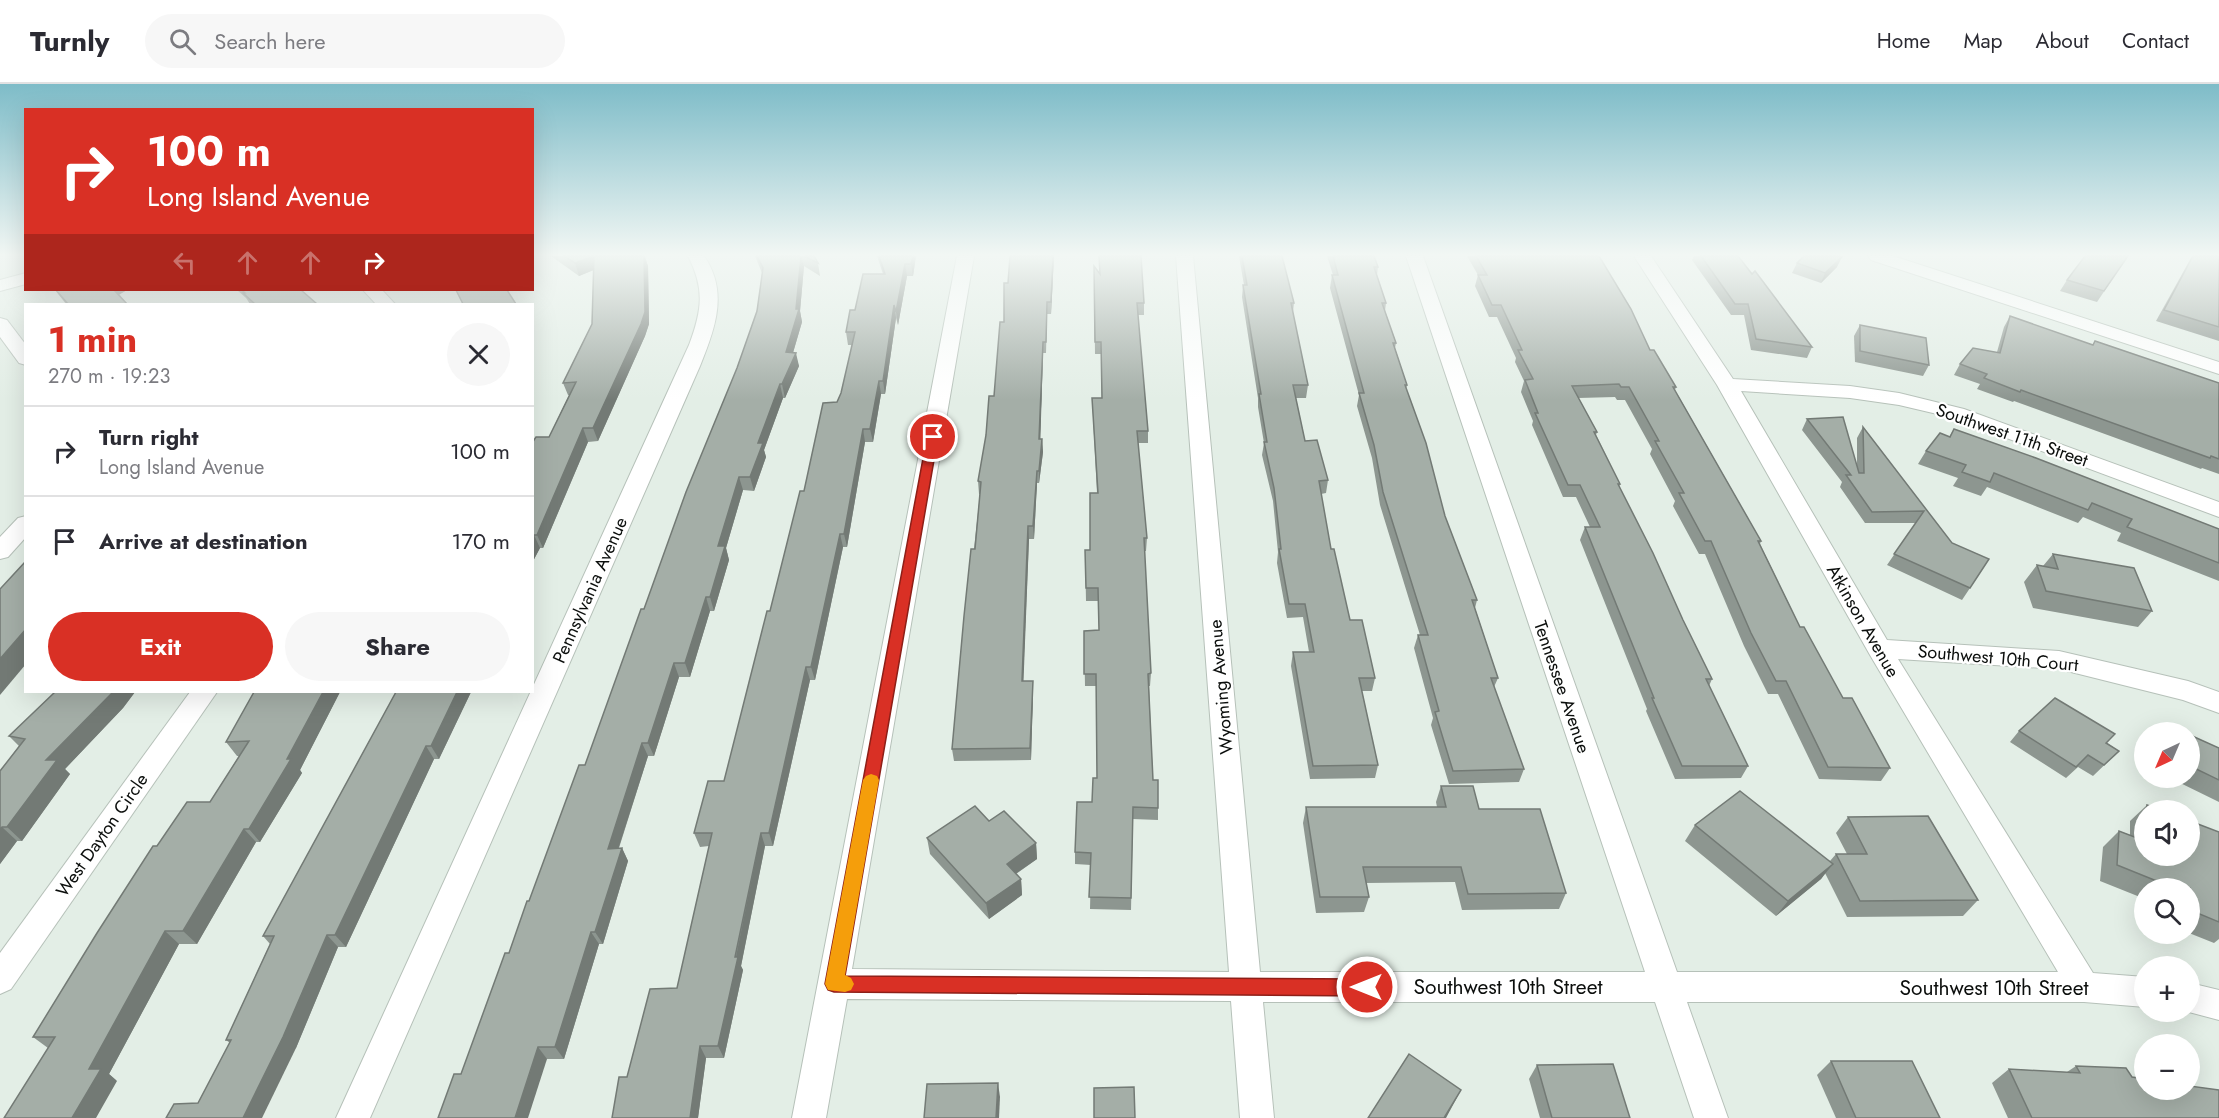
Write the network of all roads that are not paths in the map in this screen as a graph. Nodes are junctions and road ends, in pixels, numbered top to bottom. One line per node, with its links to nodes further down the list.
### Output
1 (710, 304): 25 (street, Pennsylvania Avenue)
2 (956, 304): 18 (street)
3 (1189, 304): 19 (street, Wyoming Avenue)
4 (1432, 304): 20 (street, Tennessee Avenue)
5 (1674, 304): 10 (street, Atkinson Avenue)
6 (2024, 304): 9 (street)
7 (0, 324): 8 (street)
8 (24, 356)
9 (2219, 368)
10 (1727, 385): 11 (street, Southwest 11th Street); 14 (street, Atkinson Avenue)
11 (2219, 510)
12 (24, 525): 13 (street)
13 (0, 551)
14 (1879, 649): 16 (street, Southwest 10th Court); 21 (street, Atkinson Avenue)
15 (203, 693): 17 (street, West Dayton Circle)
16 (2219, 703)
17 (0, 979)
18 (834, 984): 19 (street, Southwest 10th Street); 26 (street)
19 (1245, 987): 20 (street, Southwest 10th Street); 27 (street, Wyoming Avenue)
20 (1665, 987): 21 (street, Southwest 10th Street); 28 (street, Tennessee Avenue)
21 (2084, 987): 22 (street, Southwest 10th Street)
22 (2134, 991)
23 (2200, 1000): 24 (street)
24 (2219, 1005)
25 (354, 1118)
26 (809, 1118)
27 (1257, 1118)
28 (1711, 1118)

